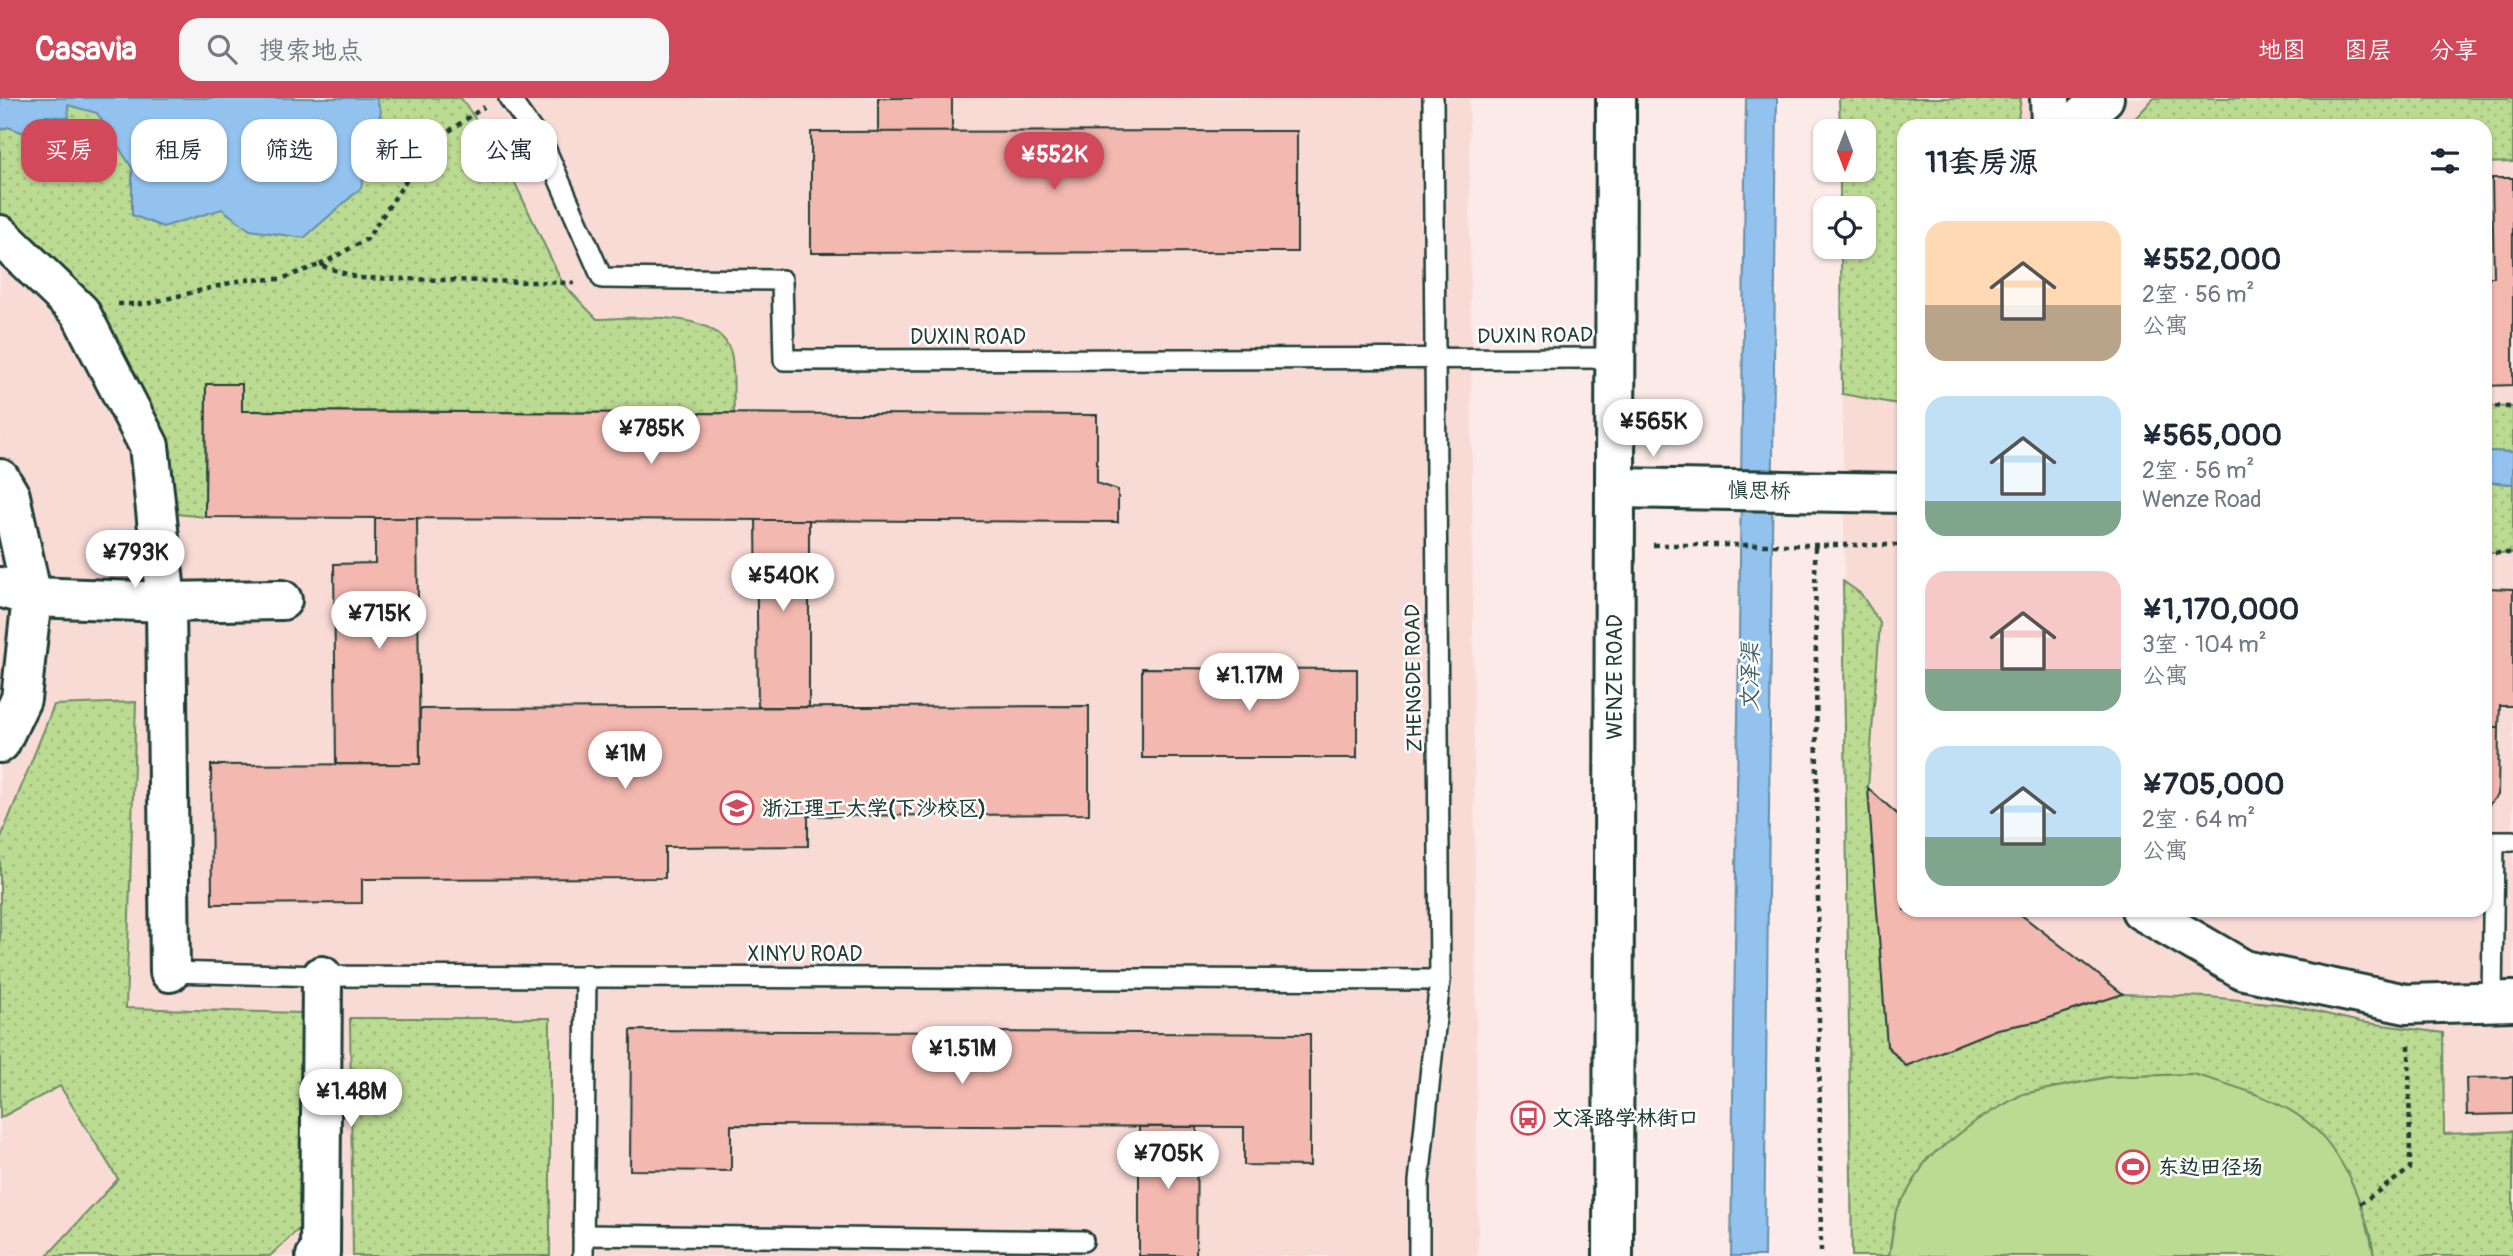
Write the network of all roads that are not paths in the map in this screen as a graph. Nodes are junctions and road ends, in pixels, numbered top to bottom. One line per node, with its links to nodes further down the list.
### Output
1 (509, 98): 10 (lane, DUXIN ROAD)
2 (1433, 98): 10 (lane, ZHENGDE ROAD)
3 (1616, 98): 9 (street, WENZE ROAD)
4 (2050, 98): 6 (street)
5 (2104, 98): 7 (street)
6 (2050, 119)
7 (2079, 119)
8 (0, 234): 16 (street)
9 (1616, 358): 10 (lane, DUXIN ROAD); 12 (street, WENZE ROAD)
10 (1433, 360): 25 (lane, ZHENGDE ROAD)
11 (0, 480): 14 (street)
12 (1616, 488): 13 (street, 慎思桥); 32 (street, WENZE ROAD)
13 (1897, 493)
14 (16, 592): 16 (street); 17 (street)
15 (282, 600): 16 (street)
16 (166, 602): 22 (street)
17 (0, 743)
18 (2513, 841): 19 (lane)
19 (2492, 863)
20 (2153, 917): 26 (street)
21 (2492, 917): 26 (lane)
22 (170, 972): 24 (lane, XINYU ROAD)
23 (586, 975): 24 (lane, XINYU ROAD); 25 (lane, XINYU ROAD); 27 (lane)
24 (322, 976): 29 (street)
25 (1440, 980): 31 (lane, ZHENGDE ROAD)
26 (2502, 1001)
27 (583, 1234): 28 (lane); 30 (lane)
28 (1083, 1241)
29 (316, 1256)
30 (583, 1256)
31 (1419, 1256)
32 (1613, 1256)

